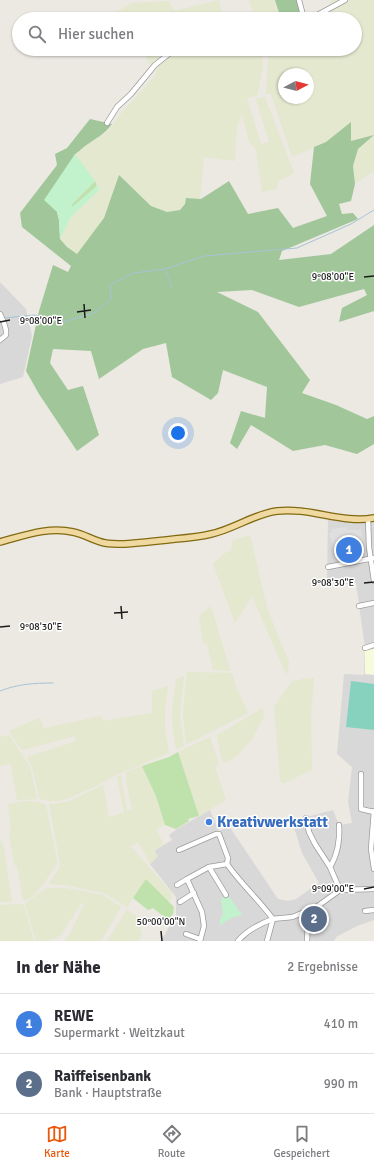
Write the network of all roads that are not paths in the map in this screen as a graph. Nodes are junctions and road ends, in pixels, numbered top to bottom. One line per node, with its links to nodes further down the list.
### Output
1 (299, 0): 3 (street)
2 (345, 0): 4 (street)
3 (302, 12)
4 (323, 12)
5 (166, 56): 6 (street)
6 (106, 123)
7 (1, 317): 8 (street)
8 (0, 340)
9 (371, 519): 10 (main road); 11 (street)
10 (0, 542)
11 (372, 558): 12 (street); 13 (street)
12 (328, 568)
13 (374, 581)
14 (374, 603): 15 (street)
15 (359, 606)
16 (374, 645): 17 (street)
17 (365, 648)
18 (361, 774): 19 (street)
19 (374, 812): 21 (street)
20 (306, 818): 26 (street)
21 (373, 819): 27 (street)
22 (339, 825): 26 (street)
23 (179, 850): 24 (street)
24 (226, 864): 25 (street); 38 (street)
25 (209, 867): 28 (street); 33 (street)
26 (330, 867): 31 (street)
27 (374, 869)
28 (187, 879): 29 (street); 32 (street)
29 (177, 885)
30 (374, 889): 31 (street)
31 (340, 890): 37 (street)
32 (194, 894): 34 (street); 40 (street)
33 (226, 895)
34 (180, 902)
35 (374, 910): 36 (street)
36 (365, 911)
37 (310, 914): 38 (street); 43 (street)
38 (273, 919): 41 (street); 42 (street)
39 (186, 934): 40 (street)
40 (200, 940)
41 (238, 941)
42 (267, 941)
43 (307, 941)

